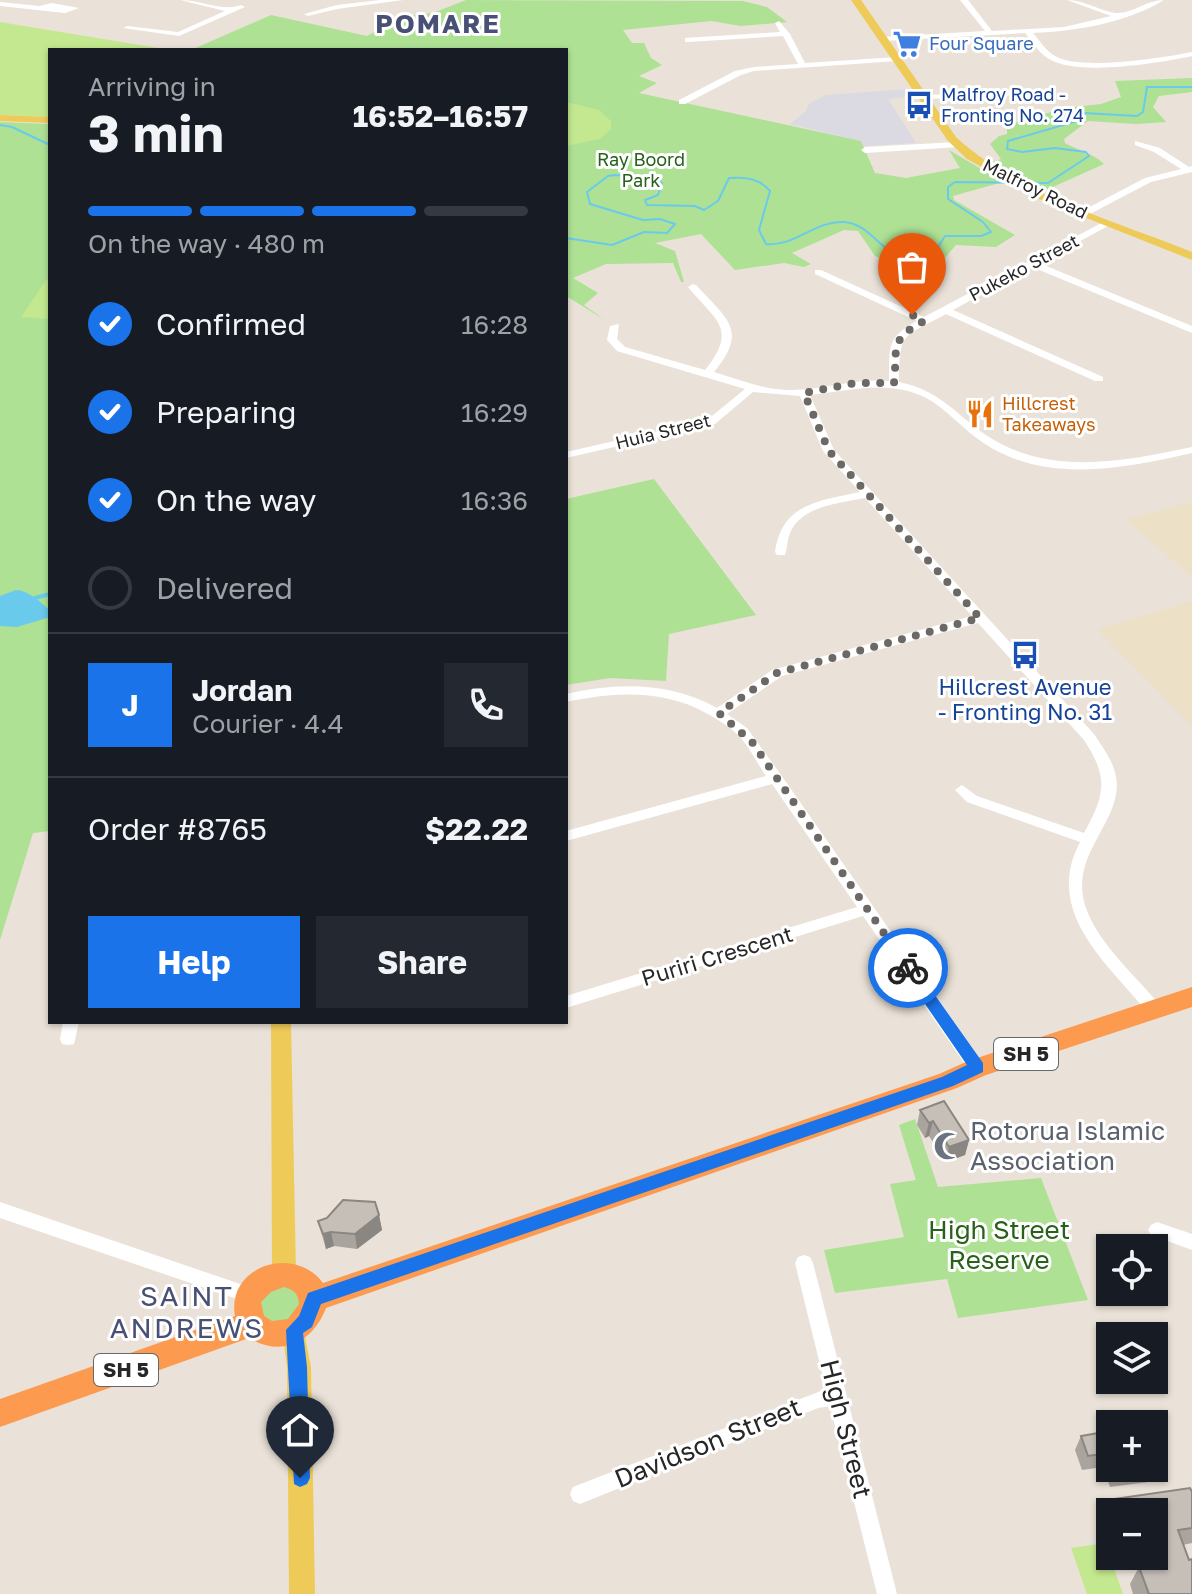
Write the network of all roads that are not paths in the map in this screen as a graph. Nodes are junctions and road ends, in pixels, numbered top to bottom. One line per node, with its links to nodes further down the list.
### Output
1 (184, 0): 14 (street)
2 (326, 0): 9 (street)
3 (399, 0): 9 (street)
4 (856, 0): 18 (main road, Malfroy Road)
5 (964, 0): 17 (street)
6 (1071, 0): 12 (street)
7 (1160, 0): 12 (street)
8 (0, 4): 10 (street)
9 (337, 7): 11 (street)
10 (40, 8)
11 (316, 15)
12 (1118, 16): 15 (street)
13 (779, 23): 16 (street)
14 (127, 28)
15 (1028, 32): 17 (street); 21 (street)
16 (786, 34): 19 (street); 24 (street)
17 (991, 34): 18 (street)
18 (883, 39): 22 (main road, Malfroy Road)
19 (688, 40)
20 (1192, 54): 21 (street)
21 (1182, 57): 23 (street)
22 (897, 59): 24 (street); 26 (main road, Malfroy Road)
23 (1192, 62)
24 (801, 63): 27 (street)
25 (1008, 94): 26 (street)
26 (923, 97): 31 (main road, Malfroy Road)
27 (682, 102)
28 (0, 118): 29 (main road)
29 (48, 120)
30 (1138, 143): 33 (street)
31 (956, 145): 32 (street); 34 (main road, Malfroy Road)
32 (865, 150)
33 (1190, 170): 34 (street)
34 (1083, 214): 35 (main road, Malfroy Road)
35 (1107, 223): 36 (main road, Malfroy Road); 37 (street, Pukeko Street)
36 (1189, 251)
37 (1032, 264): 40 (street, Pukeko Street); 43 (street)
38 (818, 272): 41 (street)
39 (693, 287): 44 (street)
40 (945, 310): 41 (street, Pukeko Street); 45 (street)
41 (924, 321): 46 (street, Pukeko Street)
42 (615, 326): 44 (street)
43 (1192, 330)
44 (707, 374): 47 (street)
45 (1099, 379)
46 (894, 383): 48 (street); 49 (street)
47 (751, 389): 48 (street); 50 (street, Huia Street)
48 (804, 393): 51 (street)
49 (1192, 450)
50 (568, 455)
51 (868, 494): 52 (street); 53 (street)
52 (781, 552)
53 (980, 618): 55 (street); 59 (street)
54 (568, 698): 55 (street)
55 (719, 713): 56 (street)
56 (776, 778): 58 (street); 60 (street)
57 (962, 790): 59 (street)
58 (568, 835)
59 (1088, 840): 63 (street)
60 (868, 909): 62 (street, Puriri Crescent); 65 (street)
61 (1192, 997): 63 (highway, SH 5)
62 (568, 1001)
63 (1153, 1008): 65 (highway, SH 5)
64 (281, 1024): 70 (main road)
65 (977, 1068): 71 (highway, SH 5)
66 (0, 1210): 72 (street)
67 (1157, 1230): 68 (street)
68 (1192, 1242)
69 (804, 1263): 74 (street, High Street)
70 (284, 1274): 71 (highway); 72 (highway, SH 5)
71 (314, 1299): 73 (highway)
72 (250, 1310): 73 (highway); 75 (highway, SH 5)
73 (294, 1330): 77 (main road)
74 (837, 1396): 76 (street, Davidson Street); 78 (street, High Street)
75 (0, 1413)
76 (580, 1494)
77 (302, 1594)
78 (887, 1594)

